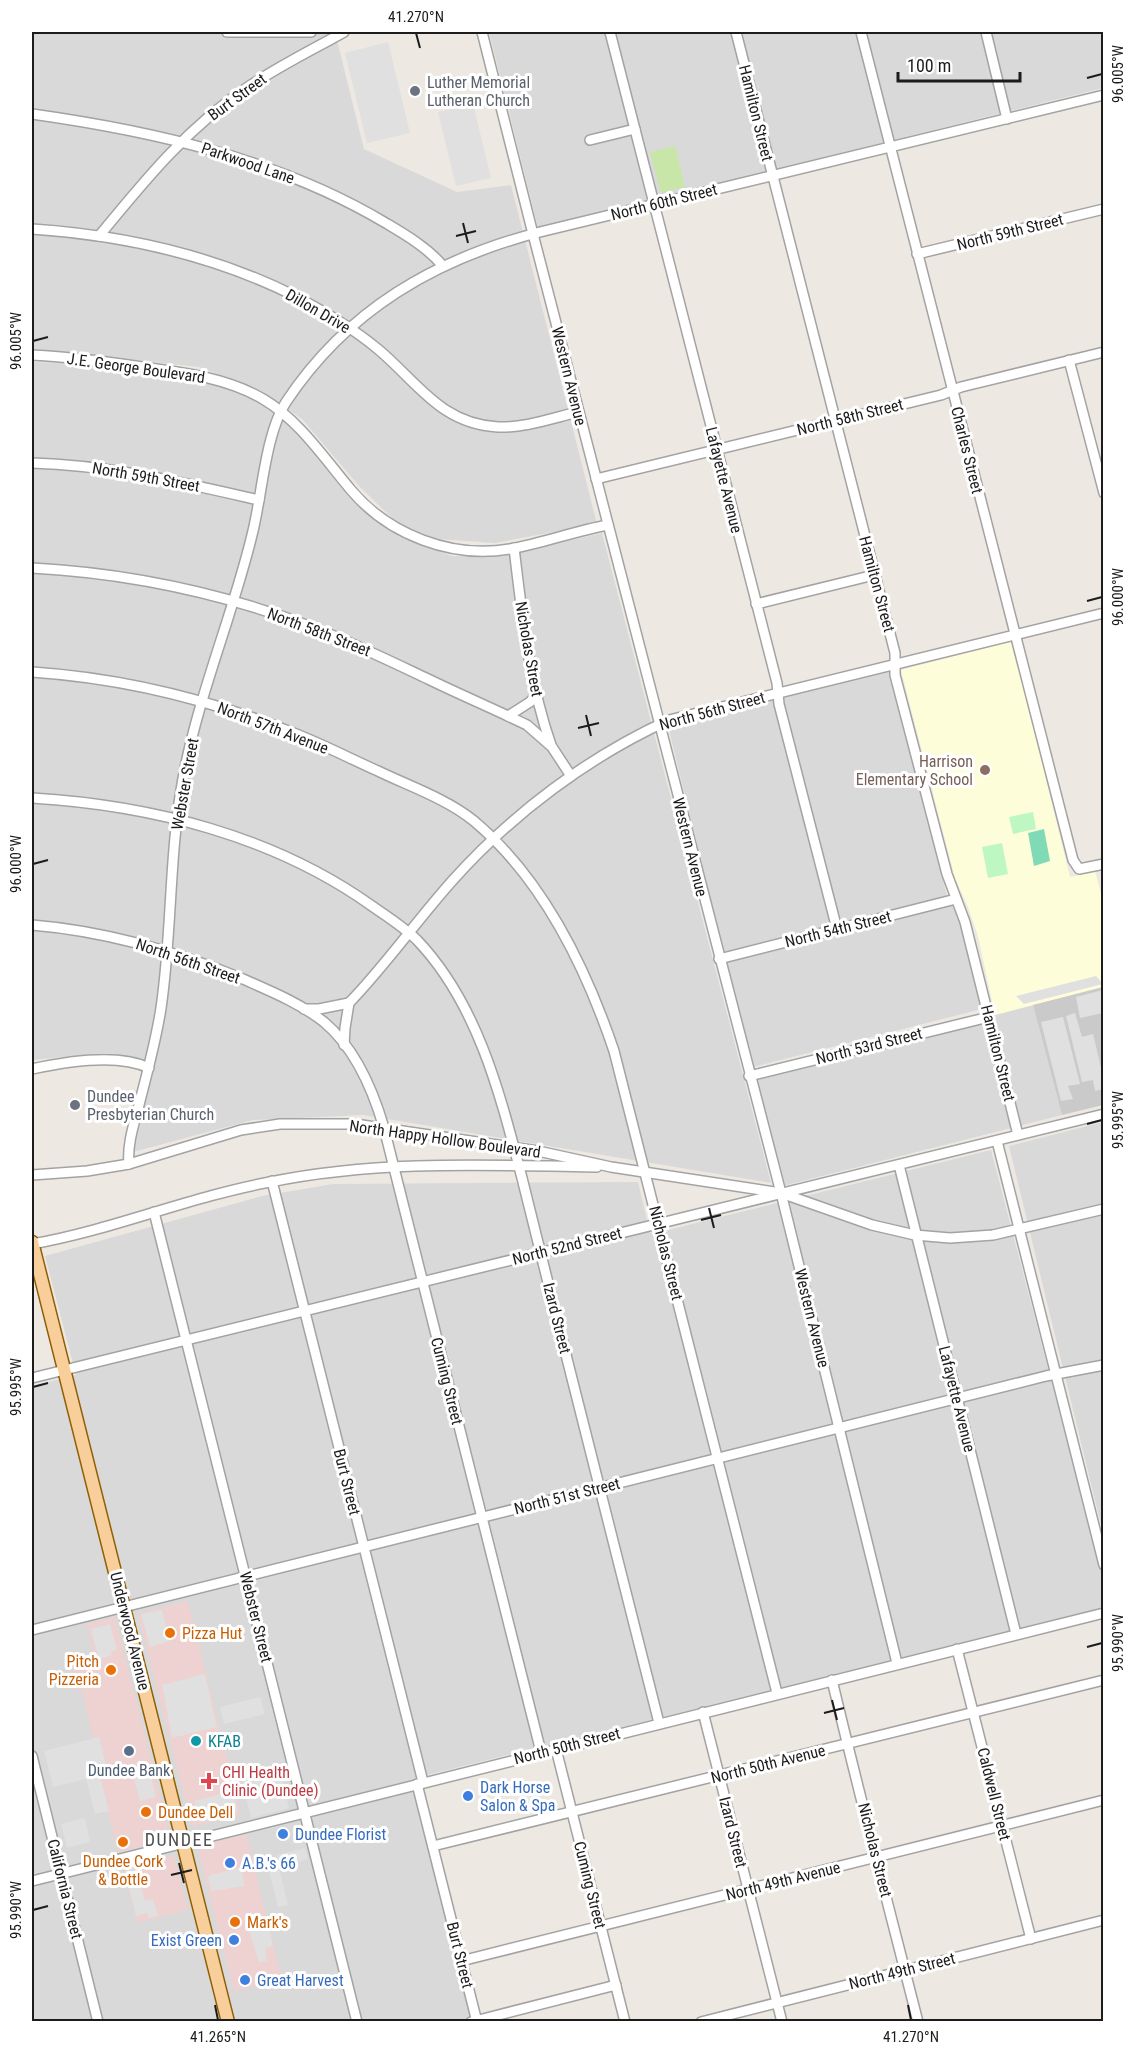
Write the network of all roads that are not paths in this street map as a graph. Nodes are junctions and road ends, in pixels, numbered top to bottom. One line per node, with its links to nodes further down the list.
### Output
1 (227, 32): 2 (street)
2 (310, 32): 9 (street)
3 (344, 32): 9 (street, Burt Street)
4 (482, 32): 21 (street, Western Avenue)
5 (610, 32): 13 (street, Lafayette Avenue)
6 (735, 32): 17 (street, Hamilton Street)
7 (861, 32): 16 (street, Charles Street)
8 (986, 32): 12 (street)
9 (315, 49): 15 (street, Burt Street)
10 (1104, 95): 12 (street, North 60th Street)
11 (32, 114): 15 (street, Parkwood Lane)
12 (1007, 119): 16 (street, North 60th Street)
13 (634, 129): 14 (street); 18 (street, Lafayette Avenue)
14 (590, 140)
15 (180, 142): 22 (street, Burt Street); 24 (street, Parkwood Lane)
16 (890, 147): 17 (street, North 60th Street); 23 (street, Charles Street)
17 (771, 176): 18 (street, North 60th Street); 32 (street, Hamilton Street)
18 (653, 205): 21 (street, North 60th Street); 33 (street, Lafayette Avenue)
19 (1104, 209): 23 (street, North 59th Street)
20 (32, 229): 22 (street, Dillon Drive)
21 (533, 234): 24 (street, North 60th Street); 31 (street, Western Avenue)
22 (99, 236): 25 (street, Dillon Drive)
23 (917, 254): 29 (street, Charles Street)
24 (442, 265): 25 (street, North 60th Street)
25 (350, 328): 30 (street, North 60th Street); 31 (street, Dillon Drive)
26 (1104, 352): 28 (street, North 58th Street)
27 (32, 355): 30 (street, J.E. George Boulevard)
28 (1069, 360): 29 (street, North 58th Street); 36 (street)
29 (952, 390): 32 (street, North 58th Street); 45 (street, Charles Street)
30 (280, 412): 37 (street, Webster Street); 39 (street, J.E. George Boulevard)
31 (578, 412): 35 (street, Western Avenue)
32 (834, 421): 33 (street, North 58th Street); 41 (street, Hamilton Street)
33 (717, 450): 35 (street, North 58th Street); 43 (street, Lafayette Avenue)
34 (32, 463): 37 (street, North 59th Street)
35 (596, 479): 38 (street, Western Avenue)
36 (1104, 493)
37 (259, 500): 42 (street, Webster Street)
38 (608, 525): 39 (street, J.E. George Boulevard); 52 (street, Western Avenue)
39 (514, 548): 49 (street, Nicholas Street)
40 (32, 567): 42 (street, North 58th Street)
41 (874, 575): 43 (street); 46 (street, Hamilton Street)
42 (233, 601): 50 (street, Webster Street); 51 (street, North 58th Street)
43 (756, 604): 48 (street, Lafayette Avenue)
44 (1104, 613): 45 (street, North 56th Street)
45 (1015, 635): 46 (street, North 56th Street); 58 (street, Charles Street)
46 (895, 664): 48 (street, North 56th Street); 59 (street, Hamilton Street)
47 (32, 672): 50 (street, North 57th Avenue)
48 (778, 693): 52 (street, North 56th Street); 61 (street, Lafayette Avenue)
49 (537, 694): 51 (street); 53 (street, Nicholas Street)
50 (202, 702): 56 (street, Webster Street); 57 (street, North 57th Avenue)
51 (508, 716): 53 (street, North 58th Street)
52 (659, 724): 54 (street, North 56th Street); 64 (street, Western Avenue)
53 (552, 747): 54 (street, North 58th Street)
54 (571, 776): 57 (street, North 56th Street)
55 (32, 798): 56 (street, Izard Street)
56 (177, 820): 62 (street, Izard Street); 63 (street, Webster Street)
57 (493, 840): 62 (street, North 56th Street); 83 (street, Nicholas Street)
58 (1104, 864)
59 (956, 899): 61 (street, North 54th Street); 67 (street, Hamilton Street)
60 (32, 925): 63 (street, North 56th Street)
61 (837, 929): 64 (street, North 54th Street)
62 (408, 933): 65 (street, North 56th Street); 77 (street, Izard Street)
63 (168, 951): 66 (street, North 56th Street); 70 (street, Webster Street)
64 (719, 959): 72 (street, Western Avenue)
65 (349, 1003): 66 (street); 69 (street)
66 (304, 1009): 68 (street, North 56th Street)
67 (989, 1017): 72 (street, North 53rd Street); 75 (street, Hamilton Street)
68 (325, 1023): 69 (street, Cuming Street)
69 (344, 1045): 74 (street, Cuming Street)
70 (149, 1068): 71 (street); 78 (street, Webster Street)
71 (32, 1069)
72 (749, 1076): 86 (street, Western Avenue)
73 (1104, 1114): 75 (street, North 52nd Street)
74 (384, 1128): 77 (street, North Happy Hollow Boulevard); 78 (street, North Happy Hollow Boulevard); 81 (street, Cuming Street)
75 (1018, 1135): 76 (street, North 52nd Street)
76 (998, 1141): 79 (street, North 52nd Street); 90 (street)
77 (514, 1148): 80 (street, Izard Street); 82 (street, North Happy Hollow Boulevard)
78 (129, 1164): 84 (street, North Happy Hollow Boulevard)
79 (899, 1165): 86 (street, North 52nd Street); 91 (street, Lafayette Avenue)
80 (519, 1166): 81 (street, North Happy Hollow Boulevard); 82 (street, North Happy Hollow Boulevard); 93 (street, Izard Street)
81 (393, 1167): 85 (street, North Happy Hollow Boulevard); 94 (street, Cuming Street)
82 (611, 1167): 83 (street, North Happy Hollow Boulevard)
83 (645, 1172): 86 (street, North Happy Hollow Boulevard); 89 (street, Nicholas Street)
84 (32, 1175)
85 (272, 1181): 88 (street, North Happy Hollow Boulevard); 95 (street, Burt Street)
86 (781, 1193): 89 (street, North 52nd Street); 91 (street, North Happy Hollow Boulevard); 102 (street, Western Avenue)
87 (1104, 1209): 90 (street, North Happy Hollow Boulevard)
88 (154, 1212): 92 (street, North Happy Hollow Boulevard); 96 (street, Webster Street)
89 (658, 1223): 93 (street, North 52nd Street); 103 (street, Nicholas Street)
90 (1019, 1230): 91 (street, North Happy Hollow Boulevard); 99 (street)
91 (915, 1235): 101 (street, Lafayette Avenue)
92 (32, 1243): 98 (main road, Underwood Avenue)
93 (540, 1252): 94 (street, North 52nd Street); 104 (street, Izard Street)
94 (422, 1281): 95 (street, North 52nd Street); 105 (street, Cuming Street)
95 (304, 1311): 96 (street, North 52nd Street); 106 (street, Burt Street)
96 (186, 1340): 98 (street, North 52nd Street); 108 (street, Webster Street)
97 (1104, 1365): 99 (street, North 51st Street)
98 (64, 1370): 100 (street, North 52nd Street); 109 (main road, Underwood Avenue)
99 (1056, 1375): 101 (street, North 51st Street); 107 (street)
100 (32, 1378)
101 (957, 1398): 102 (street, North 51st Street); 112 (street, Lafayette Avenue)
102 (839, 1427): 103 (street, North 51st Street); 114 (street, Western Avenue)
103 (718, 1458): 104 (street, North 51st Street); 117 (street, Nicholas Street)
104 (600, 1488): 105 (street, North 51st Street); 120 (street, Izard Street)
105 (482, 1517): 106 (street, North 51st Street); 123 (street, Cuming Street)
106 (364, 1546): 108 (street, North 51st Street); 126 (street, Burt Street)
107 (1104, 1565)
108 (246, 1576): 109 (street, North 51st Street); 128 (street, Webster Street)
109 (124, 1607): 111 (street, North 51st Street); 131 (main road, Underwood Avenue)
110 (1104, 1613): 112 (street, North 50th Street)
111 (32, 1630)
112 (1016, 1634): 113 (street, North 50th Street)
113 (957, 1648): 114 (street, North 50th Street); 119 (street, Caldwell Street)
114 (897, 1663): 115 (street, North 50th Street)
115 (832, 1680): 117 (street, North 50th Street); 121 (street, Nicholas Street)
116 (1104, 1680): 119 (street, North 50th Avenue)
117 (777, 1693): 118 (street, North 50th Street)
118 (703, 1712): 120 (street, North 50th Street); 125 (street, Izard Street)
119 (974, 1713): 121 (street, North 50th Avenue); 130 (street, Caldwell Street)
120 (659, 1723): 122 (street, North 50th Street)
121 (847, 1744): 125 (street, North 50th Avenue); 133 (street, Nicholas Street)
122 (556, 1749): 123 (street, North 50th Street); 129 (street, Cuming Street)
123 (541, 1752): 126 (street, North 50th Street)
124 (32, 1756): 134 (street, California Street)
125 (719, 1776): 129 (street, North 50th Avenue); 136 (street, Izard Street)
126 (420, 1783): 128 (street, North 50th Street); 132 (street, Burt Street)
127 (1104, 1800): 130 (street, North 49th Avenue)
128 (305, 1812): 131 (street, North 50th Street); 147 (street, Webster Street)
129 (572, 1812): 132 (street, North 50th Avenue); 138 (street, Cuming Street)
130 (1003, 1826): 133 (street, North 49th Avenue); 139 (street, Caldwell Street)
131 (183, 1843): 134 (street, North 50th Street); 146 (main road, Underwood Avenue)
132 (433, 1846): 140 (street, Burt Street)
133 (877, 1858): 136 (street, North 49th Avenue); 141 (street, Nicholas Street)
134 (61, 1873): 135 (street, North 50th Street); 145 (street, California Street)
135 (32, 1881)
136 (748, 1890): 138 (street, North 49th Avenue); 143 (street, Izard Street)
137 (1104, 1920): 139 (street, North 49th Street)
138 (601, 1927): 140 (street, North 49th Avenue); 142 (street, Cuming Street)
139 (1031, 1939): 141 (street, North 49th Street)
140 (461, 1961): 144 (street, Burt Street)
141 (905, 1971): 143 (street, North 49th Street); 151 (street, Nicholas Street)
142 (616, 1985): 144 (street); 148 (street, Cuming Street)
143 (777, 2002): 149 (street, North 49th Street); 150 (street, Izard Street)
144 (475, 2021)
145 (98, 2022)
146 (228, 2022)
147 (357, 2022)
148 (625, 2022)
149 (701, 2022)
150 (782, 2022)
151 (918, 2022)

